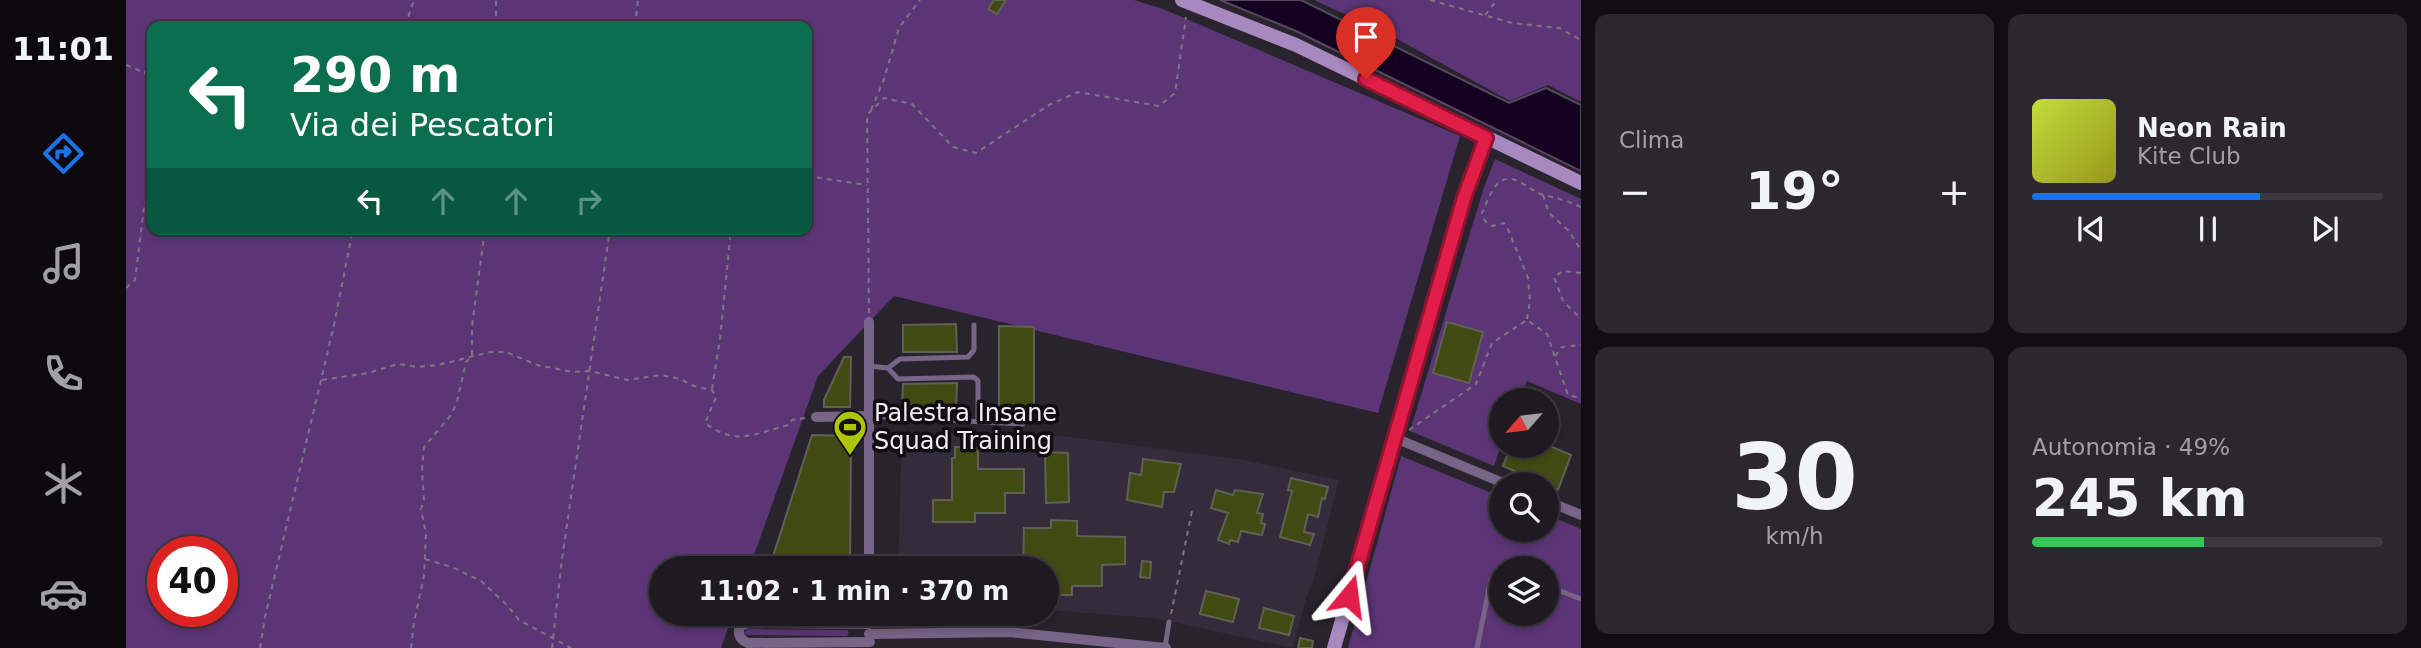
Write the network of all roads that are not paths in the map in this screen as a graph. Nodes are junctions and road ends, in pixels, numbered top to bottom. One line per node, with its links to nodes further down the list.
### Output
1 (1185, 1): 2 (street)
2 (1486, 138): 3 (street); 12 (street)
3 (1581, 183)
4 (869, 322): 6 (street)
5 (974, 325): 7 (lane)
6 (869, 366): 7 (lane); 8 (street)
7 (888, 368): 10 (lane)
8 (869, 416): 9 (street); 10 (lane); 16 (street)
9 (816, 417)
10 (978, 421): 11 (lane)
11 (1023, 424)
12 (1396, 438): 13 (street); 23 (street)
13 (1489, 477)
14 (1559, 506): 15 (street)
15 (1581, 515)
16 (869, 556)
17 (1489, 584): 24 (lane)
18 (1559, 591): 19 (lane)
19 (1581, 599)
20 (1169, 622): 22 (lane)
21 (869, 632): 21 (street); 22 (street)
22 (1166, 648)
23 (1334, 648)
24 (1477, 648)

